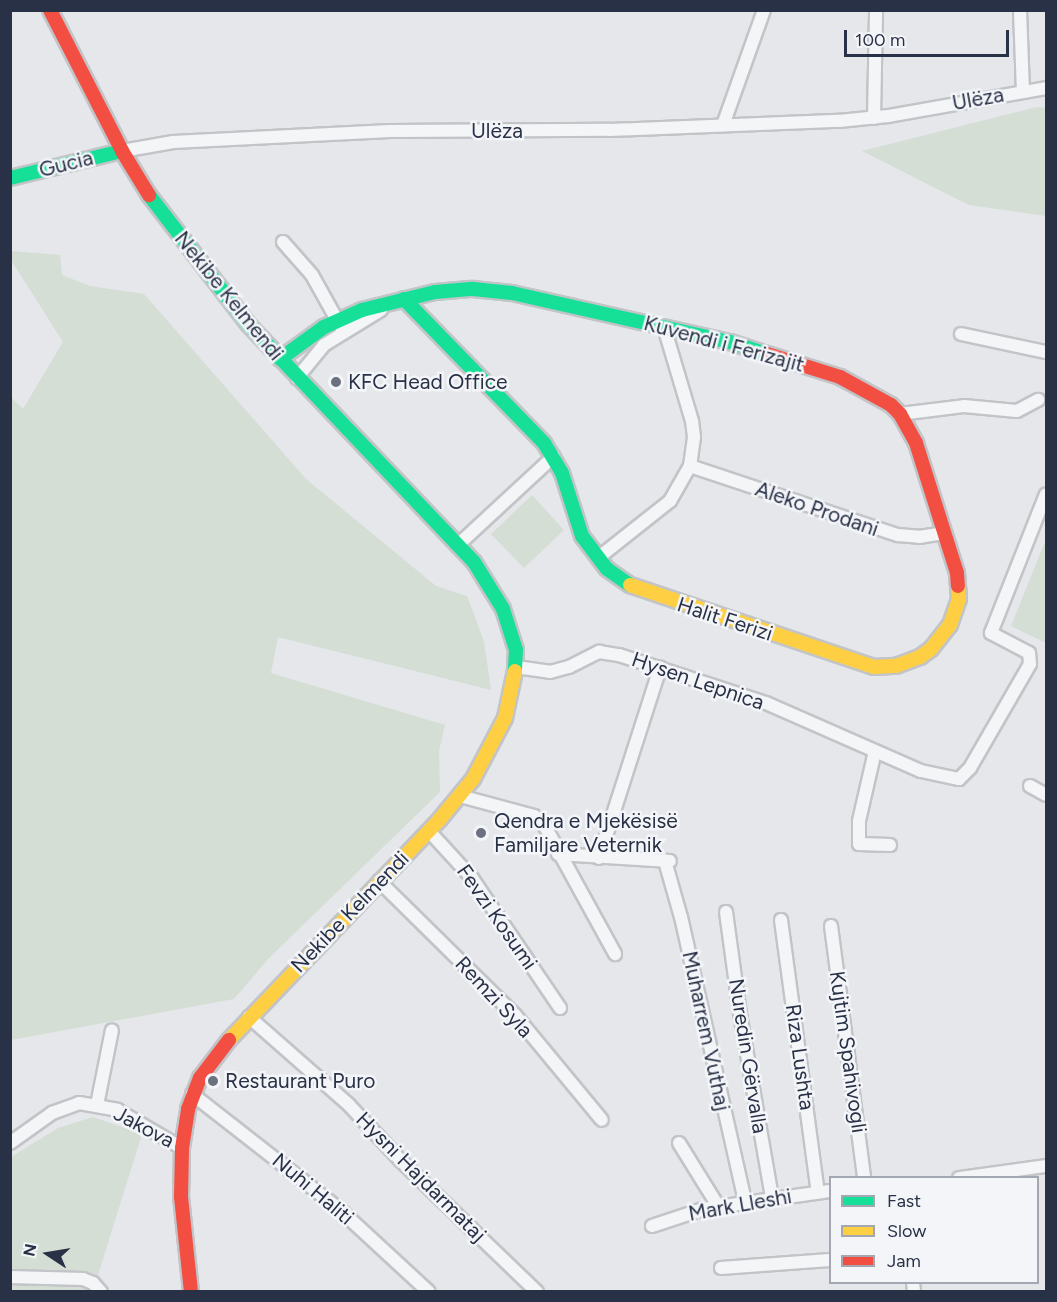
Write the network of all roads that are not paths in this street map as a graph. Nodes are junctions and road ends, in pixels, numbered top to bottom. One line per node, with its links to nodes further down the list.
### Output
1 (50, 10): 9 (street, Nekibe Kelmendi)
2 (764, 10): 8 (street)
3 (876, 10): 7 (street)
4 (1020, 10): 6 (street)
5 (1047, 88): 6 (street, Ulëza)
6 (1023, 92): 7 (street, Ulëza)
7 (874, 118): 8 (street, Ulëza)
8 (723, 124): 9 (street, Ulëza)
9 (122, 151): 10 (street, Gucia); 17 (street, Nekibe Kelmendi)
10 (10, 178)
11 (284, 242): 13 (street)
12 (401, 300): 13 (street); 14 (street, Kuvendi i Ferizajit); 21 (street, Halit Ferizi)
13 (340, 326): 17 (street); 18 (street)
14 (664, 327): 20 (street, Kuvendi i Ferizajit); 22 (street)
15 (961, 334): 16 (street)
16 (1047, 352)
17 (280, 359): 18 (street, Nekibe Kelmendi)
18 (297, 378): 25 (street, Nekibe Kelmendi)
19 (1038, 400): 20 (street)
20 (900, 414): 24 (street, Halit Ferizi)
21 (554, 456): 25 (street); 26 (street, Halit Ferizi)
22 (690, 466): 24 (street, Aleko Prodani); 26 (street)
23 (1046, 494): 29 (street, Hysen Lepnica)
24 (945, 533): 26 (street, Halit Ferizi)
25 (459, 544): 27 (street, Nekibe Kelmendi)
26 (598, 558)
27 (516, 667): 28 (street, Hysen Lepnica); 32 (street, Nekibe Kelmendi)
28 (660, 668): 29 (street, Hysen Lepnica); 36 (street)
29 (875, 751): 34 (street)
30 (1030, 786): 31 (street)
31 (1047, 795)
32 (460, 796): 33 (street, Nekibe Kelmendi); 35 (street)
33 (429, 831): 37 (street, Nekibe Kelmendi); 42 (street, Fevzi Kosumi)
34 (890, 845)
35 (558, 854): 36 (street, Muharrem Vuthaj); 41 (street)
36 (599, 858): 59 (street, Muharrem Vuthaj)
37 (379, 882): 43 (street, Nekibe Kelmendi); 47 (street, Remzi Syla)
38 (726, 912): 58 (street, Nuredin Gërvalla)
39 (781, 920): 57 (street, Riza Lushta)
40 (831, 926): 54 (street, Kujtim Spahivogli)
41 (615, 954)
42 (560, 1008)
43 (249, 1017): 45 (street, Nekibe Kelmendi); 68 (street, Hysni Hajdarmataj)
44 (112, 1030): 46 (street)
45 (192, 1094): 52 (street, Nekibe Kelmendi); 67 (street, Nuhi Haliti)
46 (97, 1105): 48 (street, Jakova); 52 (street, Jakova)
47 (602, 1120)
48 (34, 1126): 49 (street); 50 (street, Jakova)
49 (10, 1132)
50 (10, 1143)
51 (679, 1143): 60 (street)
52 (182, 1148): 66 (street, Nekibe Kelmendi)
53 (1047, 1166): 55 (street)
54 (864, 1176)
55 (974, 1176)
56 (829, 1191): 57 (street, Mark Lleshi)
57 (818, 1193): 58 (street, Mark Lleshi)
58 (772, 1198): 59 (street, Mark Lleshi)
59 (745, 1202): 60 (street, Mark Lleshi)
60 (718, 1206): 61 (street, Mark Lleshi)
61 (652, 1226)
62 (829, 1260): 63 (street)
63 (721, 1268)
64 (10, 1277): 65 (street)
65 (101, 1292)
66 (191, 1292)
67 (429, 1292)
68 (537, 1292)

